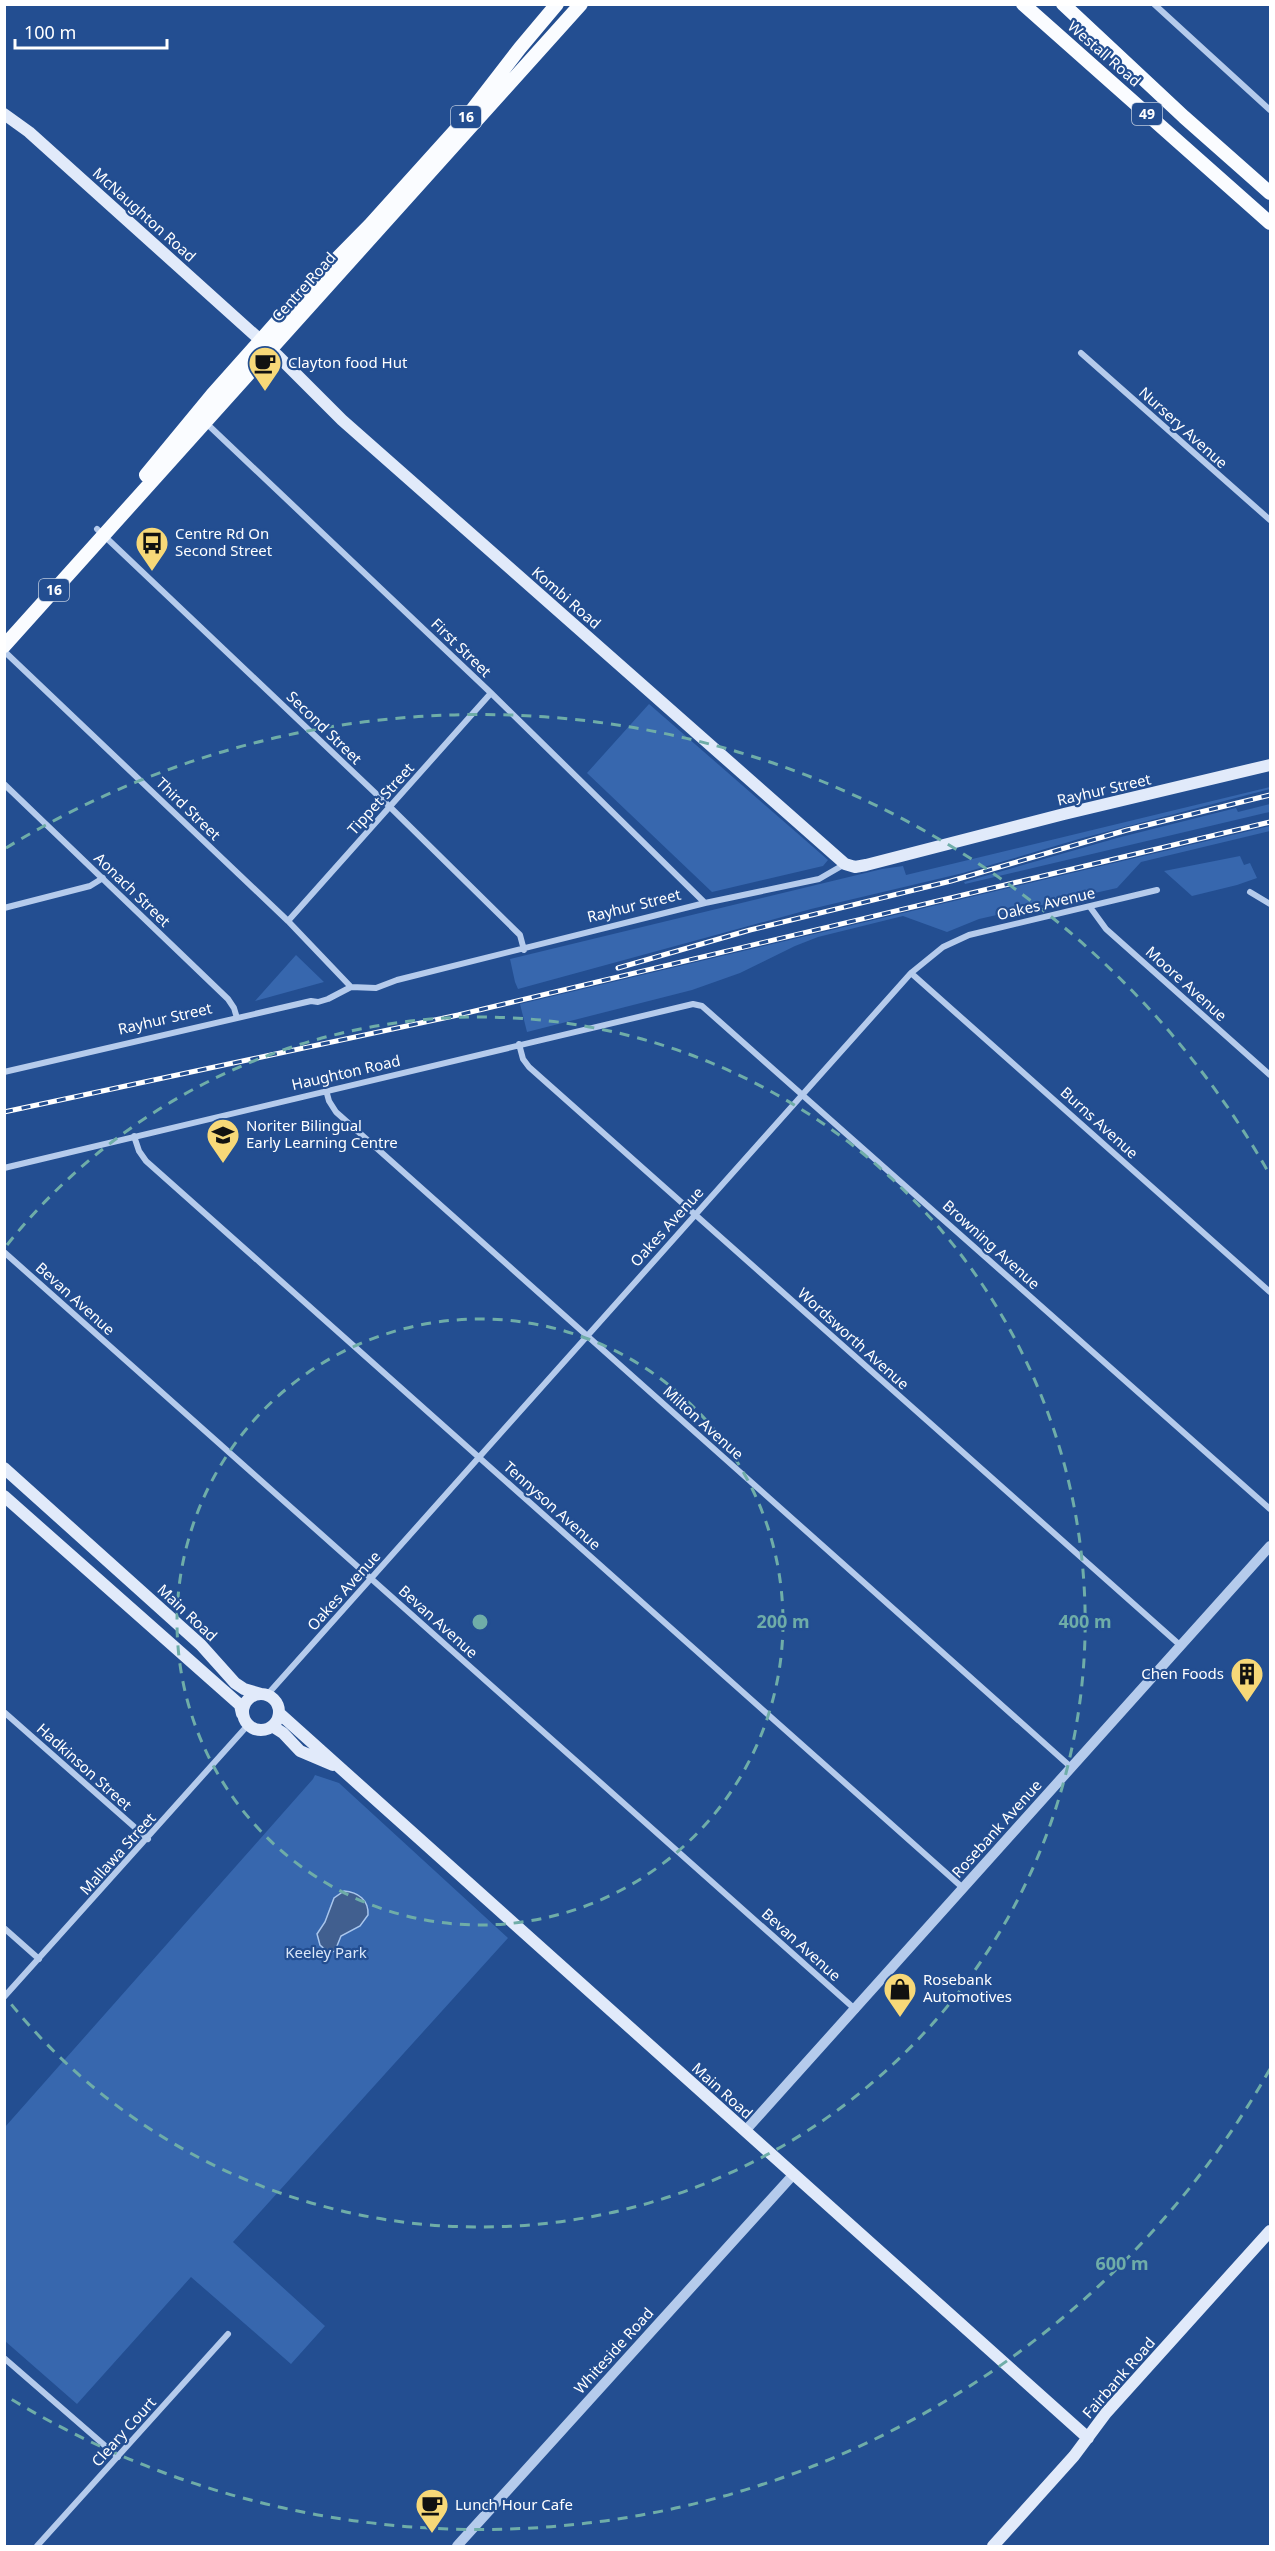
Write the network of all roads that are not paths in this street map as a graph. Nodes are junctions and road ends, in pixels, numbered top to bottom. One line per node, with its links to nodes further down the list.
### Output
1 (557, 4): 10 (main road, Centre Road / 16)
2 (581, 4): 10 (main road, Centre Road / 16)
3 (1023, 4): 9 (main road, Westall Road / 49)
4 (1063, 4): 8 (main road, Westall Road / 49)
5 (1154, 4): 6 (street)
6 (1270, 110)
7 (4, 114): 10 (main road, McNaughton Road)
8 (1270, 193)
9 (1270, 223)
10 (265, 345): 12 (main road, Centre Road / 16); 22 (main road, Kombi Road)
11 (1081, 353): 13 (street, Nursery Avenue)
12 (201, 418): 14 (main road, Centre Road / 16); 18 (street, First Street)
13 (1270, 520)
14 (101, 532): 15 (main road, Centre Road / 16); 16 (main road, Centre Road / 16); 21 (street, Second Street)
15 (4, 632)
16 (4, 645)
17 (4, 651): 30 (street, Third Street)
18 (491, 693): 21 (street, Tippet Street); 26 (street, First Street)
19 (1270, 765): 22 (main road, Rayhur Street)
20 (4, 784): 23 (street, Aonach Street)
21 (390, 807): 30 (street, Tippet Street); 31 (street, Second Street)
22 (845, 864): 26 (street, Rayhur Street)
23 (102, 878): 29 (street); 35 (street, Aonach Street)
24 (1157, 890): 28 (street, Oakes Avenue)
25 (1250, 892): 27 (street)
26 (705, 903): 31 (street, Rayhur Street)
27 (1270, 904)
28 (1090, 907): 32 (street, Oakes Avenue); 38 (street, Moore Avenue)
29 (4, 908)
30 (288, 921): 33 (street, Third Street)
31 (524, 950): 33 (street, Rayhur Street)
32 (911, 972): 40 (street, Oakes Avenue); 45 (street, Burns Avenue)
33 (351, 987): 35 (street, Rayhur Street)
34 (693, 1004): 36 (street, Haughton Road); 40 (street, Browning Avenue)
35 (237, 1018): 37 (street, Rayhur Street)
36 (519, 1044): 39 (street, Haughton Road); 43 (street, Wordsworth Avenue)
37 (4, 1072)
38 (1270, 1075)
39 (326, 1090): 41 (street, Haughton Road); 46 (street, Milton Avenue)
40 (802, 1093): 43 (street, Oakes Avenue); 50 (street, Browning Avenue)
41 (134, 1136): 42 (street, Haughton Road); 47 (street, Tennyson Avenue)
42 (4, 1168)
43 (694, 1214): 46 (street, Oakes Avenue); 55 (street, Wordsworth Avenue)
44 (4, 1252): 54 (street, Bevan Avenue)
45 (1270, 1292)
46 (586, 1336): 47 (street, Oakes Avenue); 62 (street, Milton Avenue)
47 (479, 1457): 54 (street, Oakes Avenue); 64 (street, Tennyson Avenue)
48 (4, 1468): 52 (main road, Main Road)
49 (4, 1496): 53 (main road)
50 (1270, 1509)
51 (1270, 1546): 55 (street, Rosebank Avenue)
52 (94, 1548): 53 (main road); 56 (main road, Main Road)
53 (81, 1563): 59 (main road)
54 (371, 1578): 56 (street, Oakes Avenue); 68 (street, Bevan Avenue)
55 (1181, 1646): 62 (street, Rosebank Avenue)
56 (264, 1694): 58 (main road); 59 (main road)
57 (4, 1712): 63 (street, Hadkinson Street)
58 (279, 1713): 60 (main road); 61 (main road, Main Road)
59 (245, 1720): 60 (main road); 63 (street, Mallawa Street)
60 (272, 1726): 61 (main road, Main Road)
61 (337, 1767): 69 (main road, Main Road)
62 (1072, 1768): 64 (street, Rosebank Avenue)
63 (148, 1839): 66 (street, Mallawa Street)
64 (963, 1888): 68 (street, Rosebank Avenue)
65 (4, 1928): 66 (street)
66 (39, 1959): 67 (street, Mallawa Street)
67 (4, 1997)
68 (856, 2010): 69 (street, Rosebank Avenue)
69 (745, 2132): 70 (main road, Main Road)
70 (793, 2175): 74 (main road, Main Road); 77 (street, Whiteside Road)
71 (1270, 2231): 74 (main road, Fairbank Road)
72 (228, 2334): 75 (street, Cleary Court)
73 (4, 2358): 75 (street)
74 (1088, 2438): 78 (main road, Fairbank Road)
75 (118, 2457): 76 (street, Cleary Court)
76 (37, 2547)
77 (458, 2547)
78 (993, 2547)

